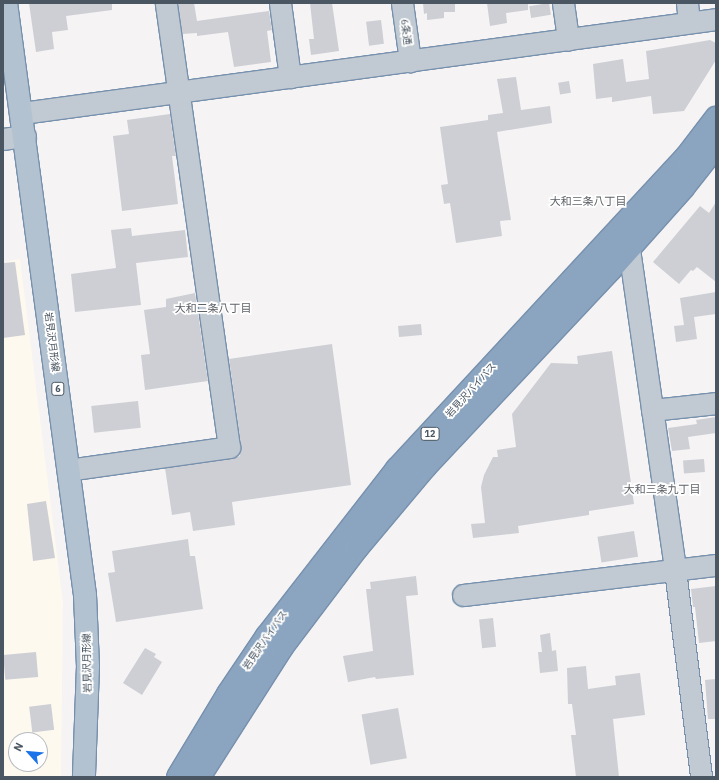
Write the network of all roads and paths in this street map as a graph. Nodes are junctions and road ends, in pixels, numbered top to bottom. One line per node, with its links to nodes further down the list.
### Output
1 (166, 3): 11 (street)
2 (280, 3): 10 (street)
3 (402, 3): 9 (street, 6条通)
4 (563, 3): 8 (street)
5 (6, 10): 12 (main road, 岩見沢月形線 / 6)
6 (688, 13): 7 (street); 8 (street)
7 (716, 19)
8 (568, 40): 9 (street)
9 (410, 61): 10 (street)
10 (290, 77): 11 (street)
11 (179, 92): 12 (street); 20 (street)
12 (22, 113): 14 (main road, 岩見沢月形線 / 6)
13 (716, 118): 25 (highway, 岩見沢バイパス / 12)
14 (25, 136): 15 (street); 20 (main road, 岩見沢月形線 / 6)
15 (3, 140)
16 (716, 146): 17 (highway, 岩見沢バイパス / 12)
17 (629, 249): 19 (street); 26 (highway, 岩見沢バイパス / 12)
18 (716, 403): 19 (street)
19 (652, 410): 22 (street)
20 (68, 470): 24 (main road, 岩見沢月形線 / 6)
21 (716, 565): 22 (street)
22 (675, 570): 23 (street); 27 (street)
23 (463, 595)
24 (84, 777)
25 (178, 777)
26 (199, 777)
27 (701, 777)

